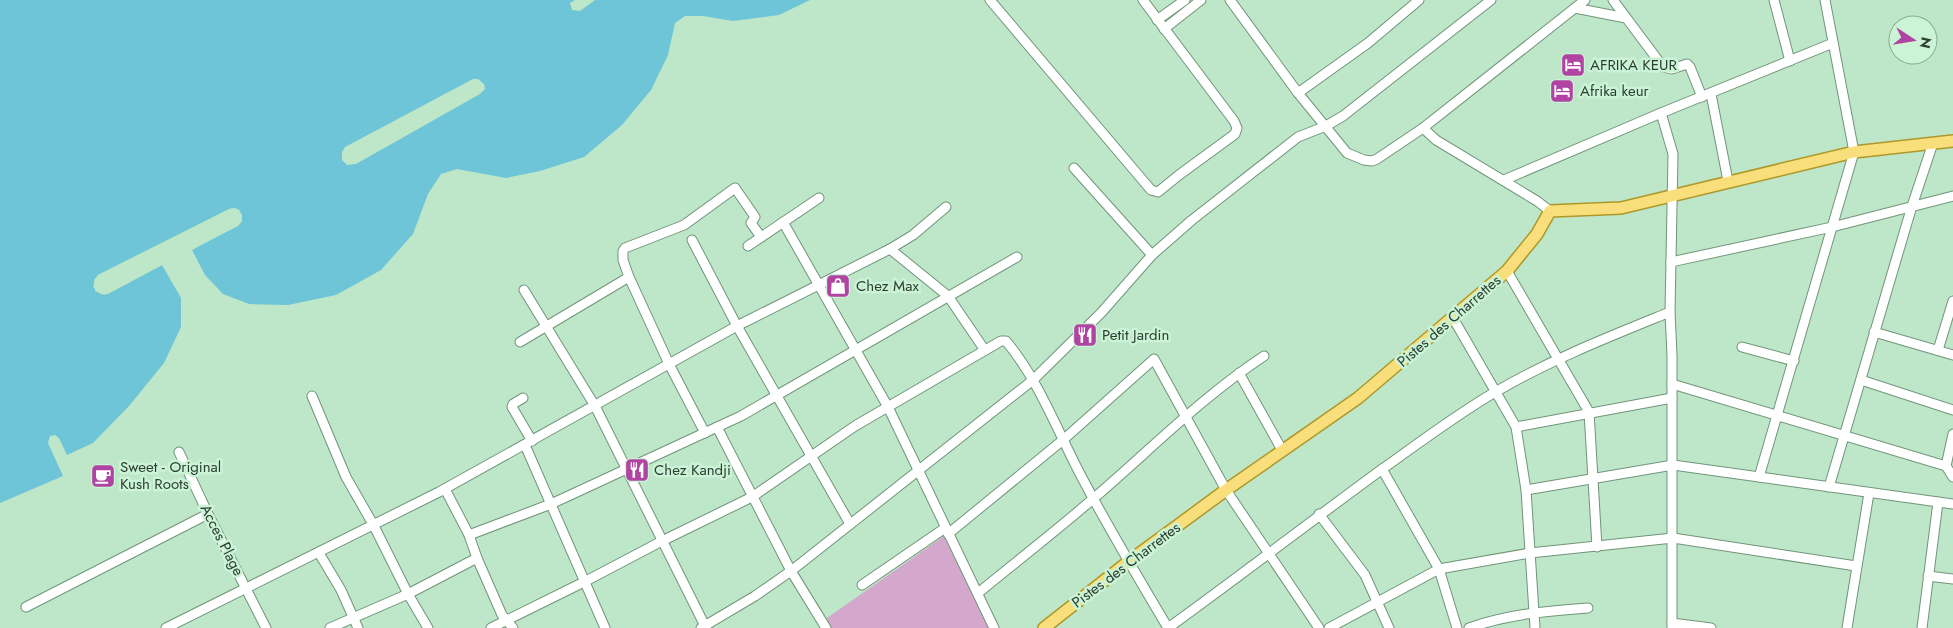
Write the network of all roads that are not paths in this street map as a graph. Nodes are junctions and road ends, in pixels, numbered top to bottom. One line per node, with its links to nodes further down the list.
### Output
1 (990, 0): 15 (street)
2 (1143, 0): 14 (street)
3 (1185, 0): 14 (street)
4 (1201, 0): 15 (street)
5 (1230, 0): 18 (street)
6 (1419, 0): 18 (street)
7 (1491, 0): 21 (street)
8 (1585, 0): 12 (street)
9 (1613, 0): 13 (street)
10 (1774, 0): 17 (street)
11 (1825, 0): 16 (street)
12 (1575, 8): 13 (street); 22 (street)
13 (1626, 18): 19 (street)
14 (1157, 20): 15 (street)
15 (1164, 28)
16 (1833, 43): 17 (street); 25 (street)
17 (1790, 61): 19 (street)
18 (1298, 93): 21 (street)
19 (1707, 95): 20 (street); 28 (street)
20 (1661, 113): 27 (street); 29 (street)
21 (1326, 126): 22 (street); 41 (street)
22 (1423, 128): 27 (street)
23 (1953, 141): 24 (main road)
24 (1933, 143): 25 (main road); 32 (street)
25 (1854, 152): 28 (main road); 36 (street)
26 (1074, 168): 41 (street)
27 (1504, 180): 34 (street)
28 (1728, 181): 29 (main road)
29 (1672, 195): 34 (main road); 43 (street)
30 (1953, 196): 32 (street)
31 (819, 198): 35 (street)
32 (1912, 206): 36 (street); 54 (street)
33 (946, 207): 40 (street)
34 (1550, 212): 44 (main road, Pistes des Charrettes)
35 (784, 222): 37 (street); 46 (street)
36 (1832, 227): 43 (street); 63 (street)
37 (761, 237): 39 (street); 45 (street)
38 (692, 240): 52 (street)
39 (748, 246)
40 (890, 249): 46 (street); 48 (street)
41 (1152, 255): 66 (street)
42 (1016, 258): 48 (street)
43 (1671, 262): 50 (street)
44 (1507, 271): 51 (main road, Pistes des Charrettes); 62 (street)
45 (629, 277): 53 (street); 64 (street)
46 (818, 285): 52 (street); 57 (street)
47 (524, 290): 53 (street)
48 (948, 296): 57 (street); 58 (street)
49 (1953, 300): 59 (street)
50 (1670, 312): 62 (street); 68 (street)
51 (1454, 318): 69 (street); 87 (main road, Pistes des Charrettes)
52 (737, 326): 64 (street); 71 (street)
53 (545, 327): 55 (street); 74 (street)
54 (1874, 332): 59 (street); 67 (street)
55 (520, 342)
56 (1742, 347): 63 (street)
57 (854, 350): 71 (street); 75 (street)
58 (984, 350): 66 (street); 75 (street)
59 (1938, 350): 60 (street)
60 (1953, 355)
61 (1264, 356): 65 (street)
62 (1558, 360): 69 (street); 77 (street)
63 (1794, 361): 78 (street)
64 (669, 364): 74 (street); 82 (street)
65 (1239, 373): 79 (street); 87 (street)
66 (1033, 380): 85 (street); 94 (street)
67 (1861, 380): 76 (street); 84 (street)
68 (1672, 384): 73 (street); 78 (street)
69 (1496, 391): 81 (street); 93 (street)
70 (312, 396): 111 (street)
71 (777, 396): 80 (street); 89 (street)
72 (523, 398): 86 (street)
73 (1672, 398): 77 (street); 90 (street)
74 (595, 406): 86 (street); 92 (street)
75 (888, 407): 89 (street); 94 (street)
76 (1953, 410)
77 (1589, 412): 81 (street); 97 (street)
78 (1778, 415): 84 (street); 95 (street)
79 (1185, 418): 85 (street); 100 (street); 104 (street)
80 (717, 427): 82 (street); 103 (street)
81 (1516, 427): 101 (street)
82 (706, 433): 92 (street)
83 (1953, 434): 91 (street)
84 (1844, 436): 91 (street); 98 (street)
85 (1063, 440): 104 (street); 112 (street)
86 (529, 443): 99 (street); 106 (street)
87 (1282, 450): 100 (main road, Pistes des Charrettes)
88 (179, 452): 108 (street, Acces Plage)
89 (811, 455): 103 (street); 110 (street)
90 (1673, 465): 95 (street); 97 (street); 114 (street)
91 (1946, 466): 96 (street)
92 (627, 468): 106 (street); 115 (street)
93 (1382, 469): 109 (street); 123 (street)
94 (918, 472): 110 (street); 112 (street)
95 (1759, 477): 98 (street)
96 (1953, 477)
97 (1593, 478): 101 (street); 116 (street)
98 (1829, 487): 102 (street)
99 (445, 489): 111 (street); 113 (street)
100 (1226, 490): 119 (street); 121 (main road, Pistes des Charrettes)
101 (1526, 490): 118 (street)
102 (1869, 493): 105 (street); 122 (street)
103 (752, 497): 115 (street); 124 (street)
104 (1094, 499): 121 (street); 130 (street)
105 (1938, 502): 107 (street); 125 (street)
106 (551, 504): 113 (street); 127 (street)
107 (1953, 504)
108 (208, 514): 129 (street, Acces Plage); 133 (street)
109 (1319, 514): 119 (street); 132 (street)
110 (850, 524): 124 (street)
111 (374, 526): 117 (street); 131 (street)
112 (947, 531): 128 (street); 130 (street)
113 (469, 535): 120 (street)
114 (1673, 538): 116 (street); 122 (street); 138 (street)
115 (662, 541): 127 (street); 140 (street)
116 (1597, 547): 118 (street)
117 (319, 553): 129 (street); 136 (street)
118 (1530, 553): 123 (street); 135 (street)
119 (1268, 554): 150 (street); 151 (street)
120 (477, 558): 131 (street); 137 (street)
121 (1128, 562): 149 (main road, Pistes des Charrettes); 150 (street)
122 (1856, 566): 158 (street)
123 (1439, 568): 132 (street); 154 (street)
124 (792, 572): 140 (street); 147 (street)
125 (1928, 576): 126 (street); 159 (street)
126 (1953, 579)
127 (584, 582): 137 (street); 146 (street)
128 (862, 585)
129 (246, 588): 139 (street); 141 (street, Acces Plage)
130 (978, 593): 148 (street)
131 (408, 594): 136 (street); 144 (street)
132 (1378, 603): 152 (street); 153 (street)
133 (26, 607)
134 (1588, 608): 135 (street)
135 (1534, 612): 155 (street); 156 (street)
136 (353, 618): 142 (street); 143 (street)
137 (510, 624): 145 (street)
138 (1672, 625): 157 (street)
139 (170, 627)
140 (704, 627)
141 (266, 628)
142 (330, 628)
143 (358, 628)
144 (428, 628)
145 (491, 628)
146 (605, 628)
147 (826, 628)
148 (994, 628)
149 (1044, 628)
150 (1168, 628)
151 (1319, 628)
152 (1329, 628)
153 (1389, 628)
154 (1457, 628)
155 (1469, 628)
156 (1535, 628)
157 (1711, 628)
158 (1847, 628)
159 (1922, 628)

